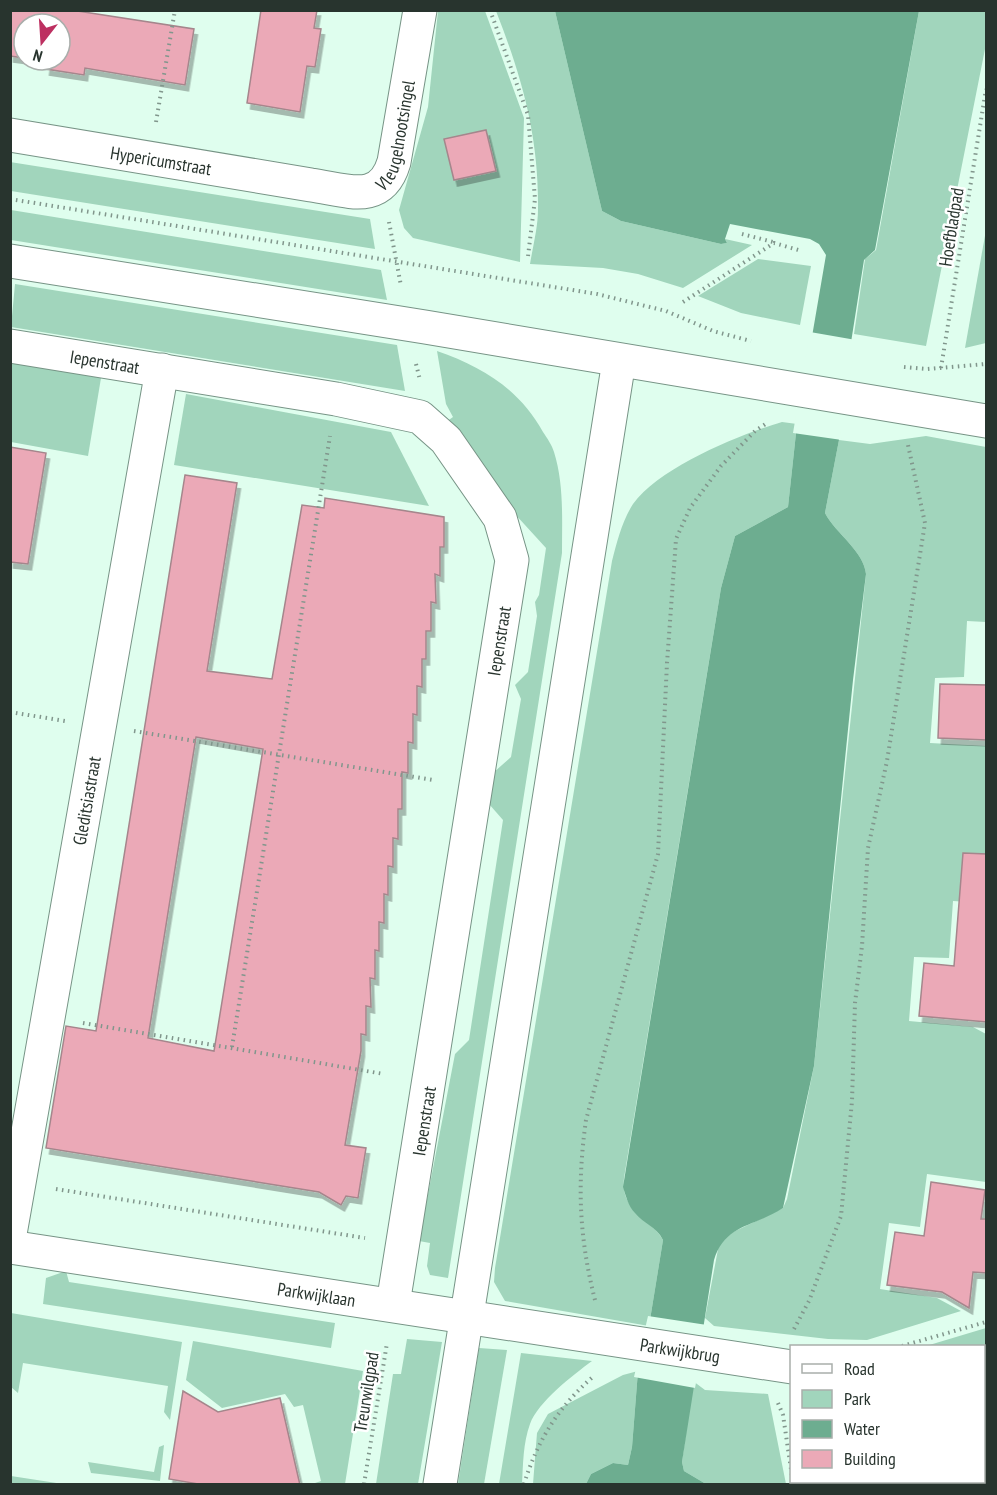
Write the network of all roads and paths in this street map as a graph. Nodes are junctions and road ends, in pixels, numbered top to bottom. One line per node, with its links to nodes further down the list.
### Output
1 (175, 10): 6 (path)
2 (420, 10): 7 (street, Vleugelnootsingel)
3 (490, 10): 12 (path)
4 (987, 89): 20 (path, Hoefbladpad)
5 (10, 135): 6 (street, Hypericumstraat)
6 (150, 158): 7 (street, Hypericumstraat)
7 (311, 185)
8 (10, 199): 15 (path)
9 (742, 234): 10 (path)
10 (774, 243): 11 (path); 14 (path)
11 (802, 251)
12 (528, 256)
13 (10, 261): 17 (street)
14 (683, 302)
15 (757, 343)
16 (10, 346): 21 (street, Iepenstraat)
17 (619, 361): 24 (street); 39 (street)
18 (987, 364): 20 (path)
19 (898, 366): 20 (path)
20 (941, 368)
21 (162, 370): 22 (street, Iepenstraat); 27 (street, Gleditsiastraat)
22 (336, 399): 28 (path); 35 (street, Iepenstraat)
23 (772, 420): 38 (path)
24 (987, 421)
25 (907, 441): 42 (path)
26 (10, 712): 27 (path)
27 (99, 726): 28 (path); 30 (street, Gleditsiastraat)
28 (279, 755): 29 (path); 31 (path)
29 (433, 780)
30 (49, 1017): 31 (path); 33 (street, Gleditsiastraat)
31 (232, 1047): 32 (path)
32 (384, 1074)
33 (21, 1183): 34 (street, Gleditsiastraat); 35 (path)
34 (10, 1234)
35 (404, 1244): 37 (street, Iepenstraat)
36 (10, 1246): 37 (street, Parkwijklaan)
37 (393, 1304): 39 (street, Parkwijklaan); 48 (path, Treurwilgpad)
38 (596, 1304)
39 (467, 1315): 41 (street, Parkwijklaan); 49 (street)
40 (987, 1322): 43 (path)
41 (623, 1339): 44 (street, Parkwijkbrug)
42 (793, 1345)
43 (909, 1345)
44 (790, 1352)
45 (602, 1369): 50 (path)
46 (777, 1398): 47 (path)
47 (790, 1462)
48 (364, 1485)
49 (440, 1485)
50 (524, 1485)

